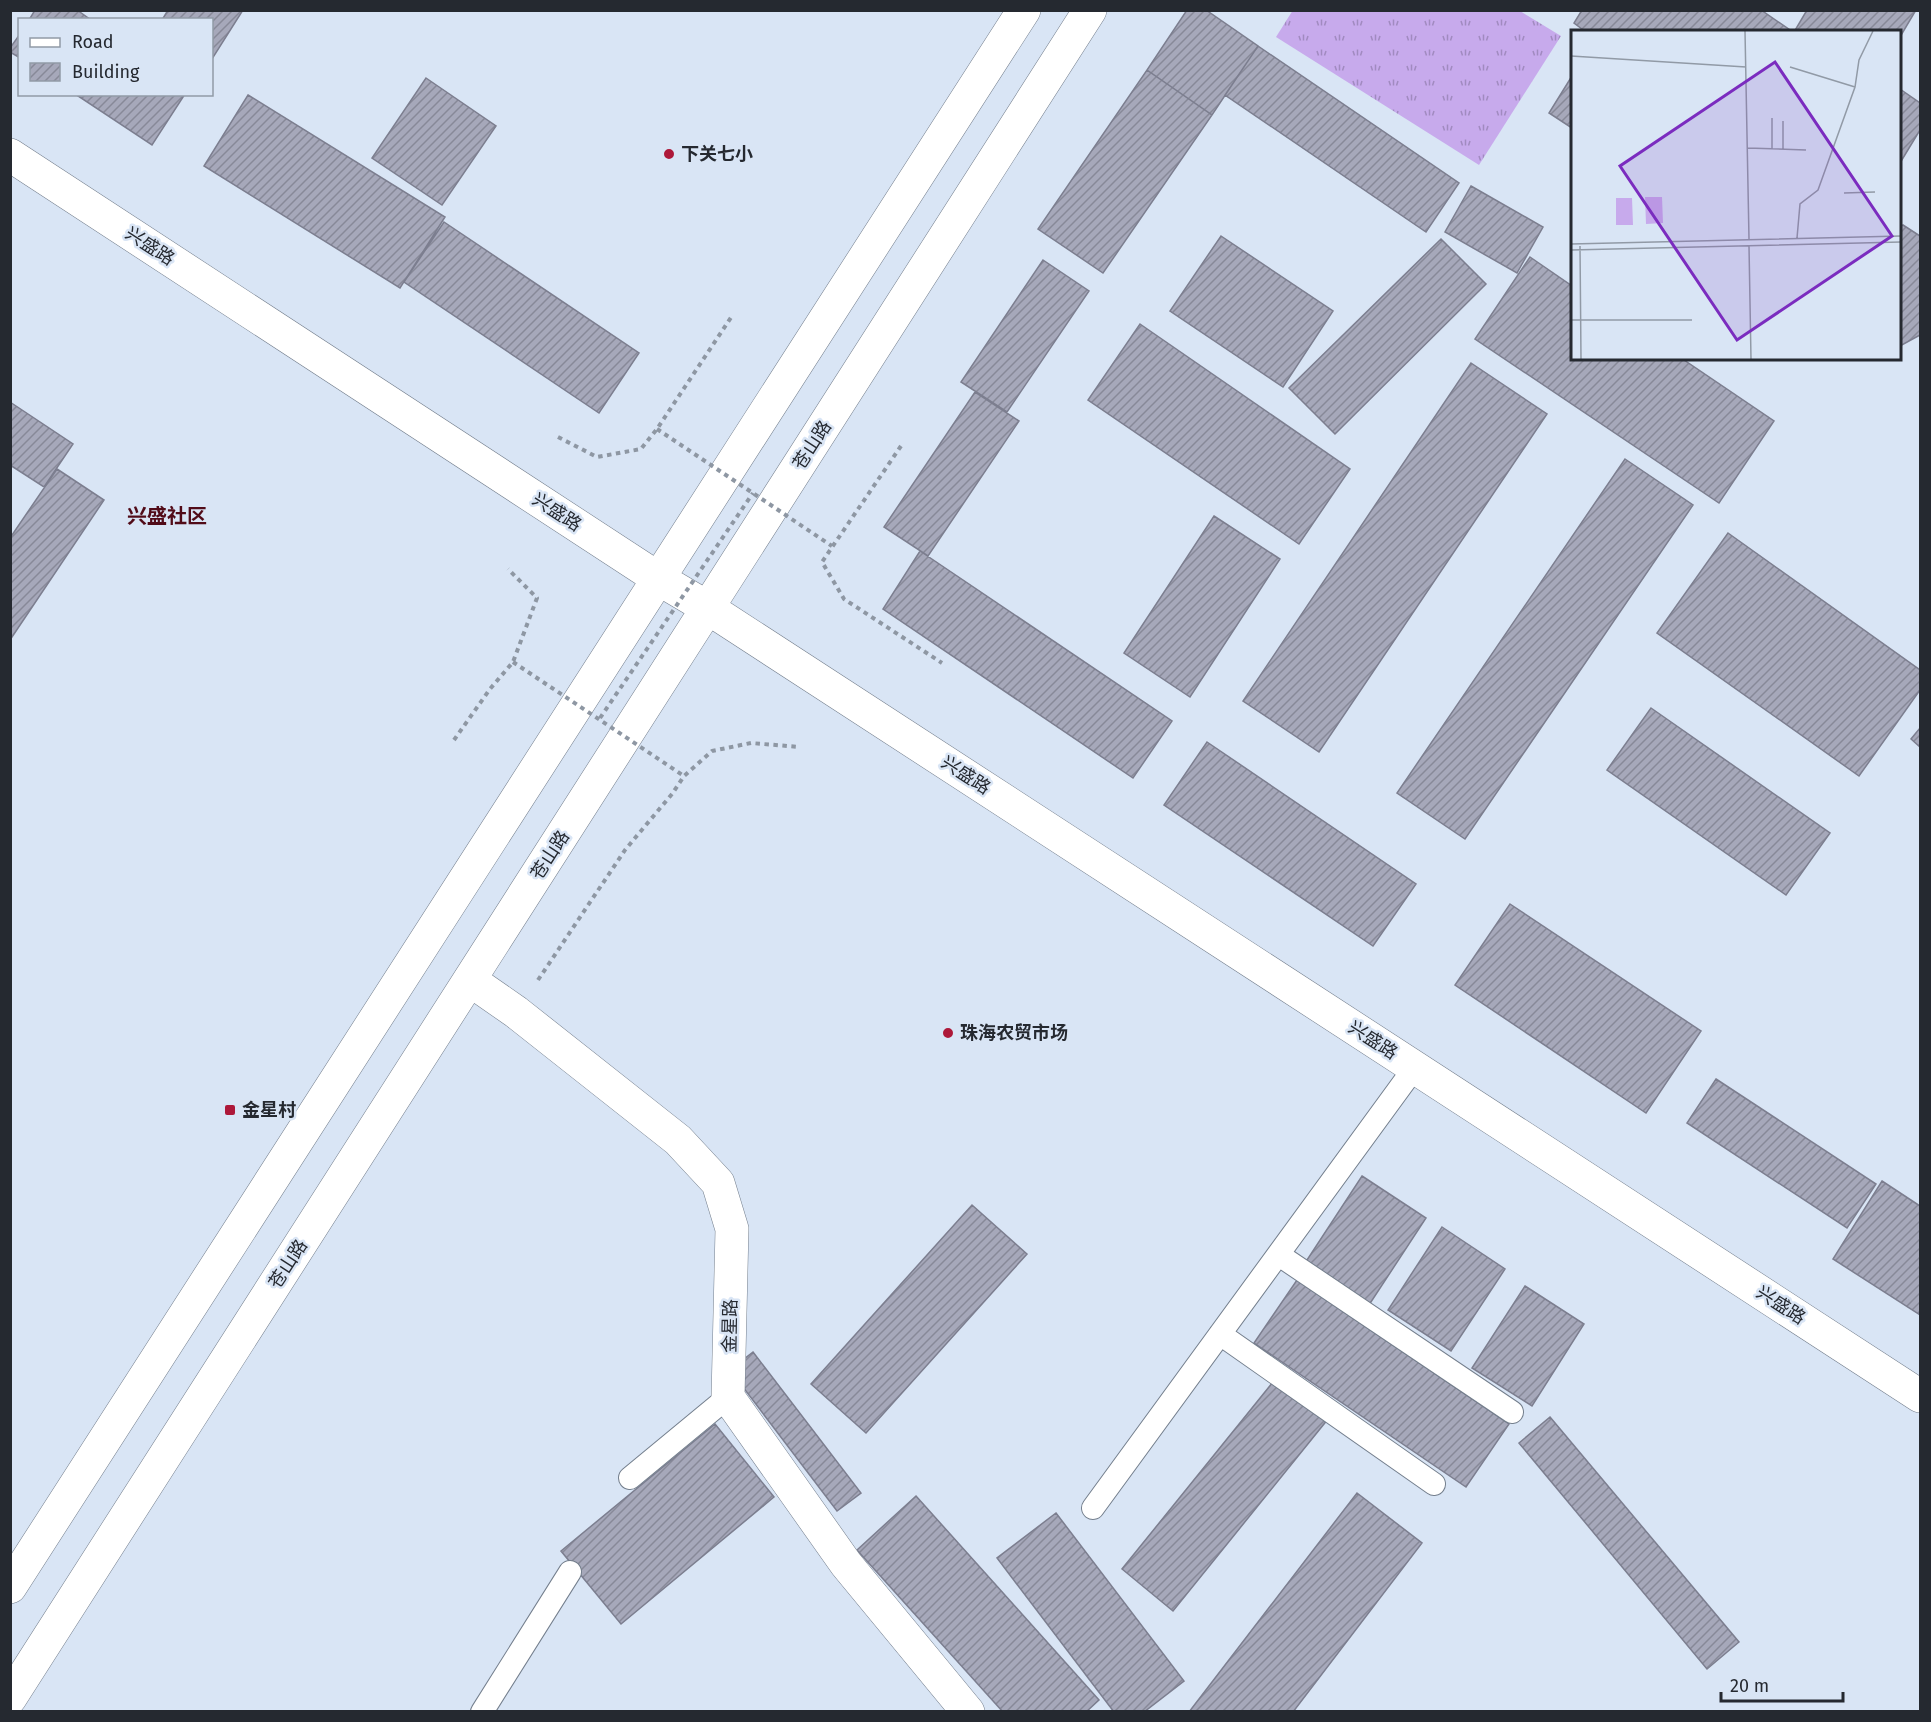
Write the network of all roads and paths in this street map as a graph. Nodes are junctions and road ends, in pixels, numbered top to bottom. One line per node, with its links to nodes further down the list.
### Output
1 (1023, 10): 11 (main road)
2 (1090, 10): 12 (main road, 苍山路)
3 (10, 155): 11 (main road, 兴盛路)
4 (732, 316): 5 (path)
5 (657, 429): 6 (path); 8 (path, bridge)
6 (558, 437)
7 (901, 446): 9 (path)
8 (753, 493): 9 (path, bridge); 15 (path, bridge)
9 (832, 546): 14 (path)
10 (508, 569): 13 (path)
11 (659, 579): 12 (main road, 兴盛路); 31 (main road)
12 (708, 608): 19 (main road, 苍山路); 21 (main road, 兴盛路)
13 (513, 662): 15 (path, bridge); 16 (path)
14 (942, 663)
15 (600, 718): 18 (path, bridge)
16 (454, 740)
17 (799, 747): 18 (path)
18 (684, 776): 20 (path)
19 (470, 980): 20 (main road, 金星路); 32 (main road, 苍山路)
20 (516, 1012): 25 (main road, 金星路)
21 (1415, 1067): 22 (lane); 24 (main road, 兴盛路)
22 (1279, 1255): 23 (lane); 26 (lane)
23 (1220, 1334): 28 (lane); 29 (lane)
24 (1920, 1396)
25 (728, 1397): 27 (lane); 34 (main road)
26 (1512, 1412)
27 (630, 1478)
28 (1434, 1484)
29 (1093, 1508)
30 (570, 1572): 33 (lane)
31 (10, 1587)
32 (10, 1698)
33 (482, 1712)
34 (968, 1712)

